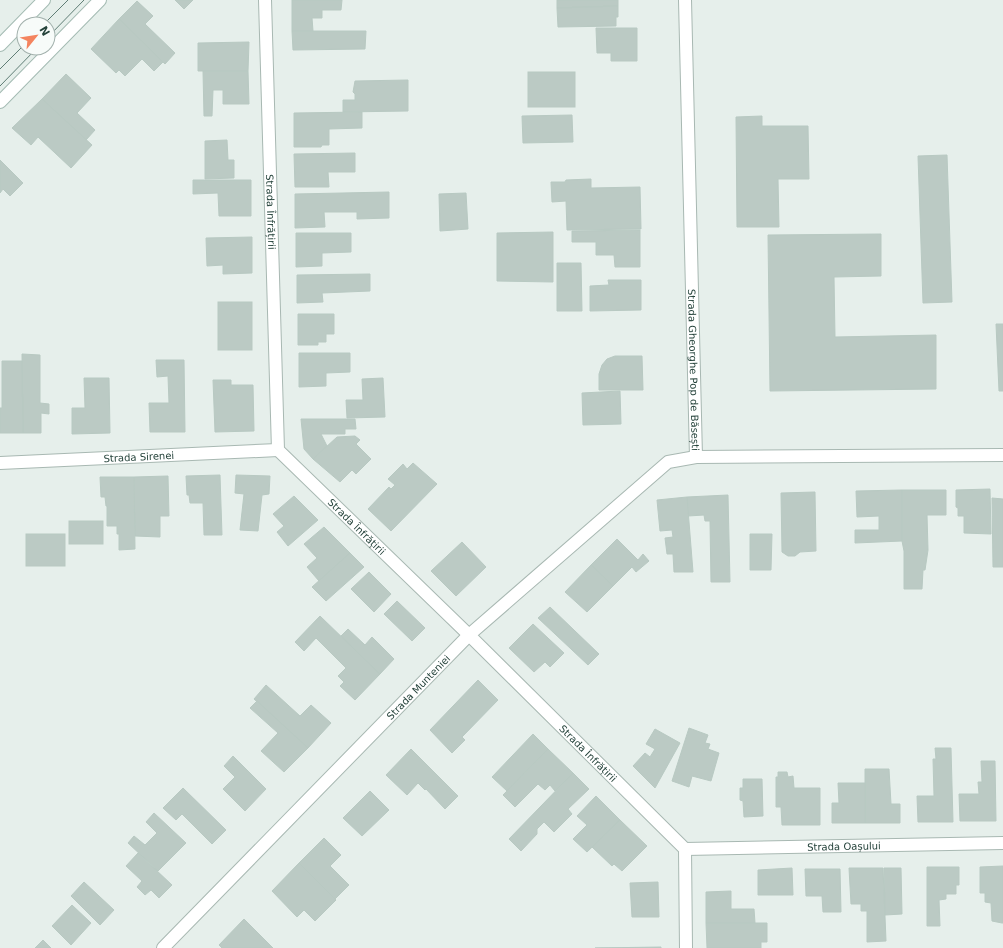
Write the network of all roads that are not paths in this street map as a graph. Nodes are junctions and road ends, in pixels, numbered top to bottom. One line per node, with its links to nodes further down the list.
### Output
1 (44, 0): 5 (street)
2 (100, 0): 6 (street)
3 (265, 0): 7 (street, Strada Înfrățirii)
4 (685, 0): 9 (street, Strada Gheorghe Pop de Băsești)
5 (0, 45)
6 (0, 102)
7 (278, 450): 10 (street, Strada Sirenei); 11 (street, Strada Înfrățirii)
8 (1003, 455): 9 (street, Strada Gheorghe Pop de Băsești)
9 (696, 457): 11 (street, Strada Munteniei)
10 (0, 463)
11 (469, 635): 13 (street, Strada Înfrățirii); 14 (street, Strada Munteniei)
12 (1003, 843): 13 (street, Strada Oașului)
13 (685, 849): 15 (street)
14 (163, 948)
15 (686, 948)

